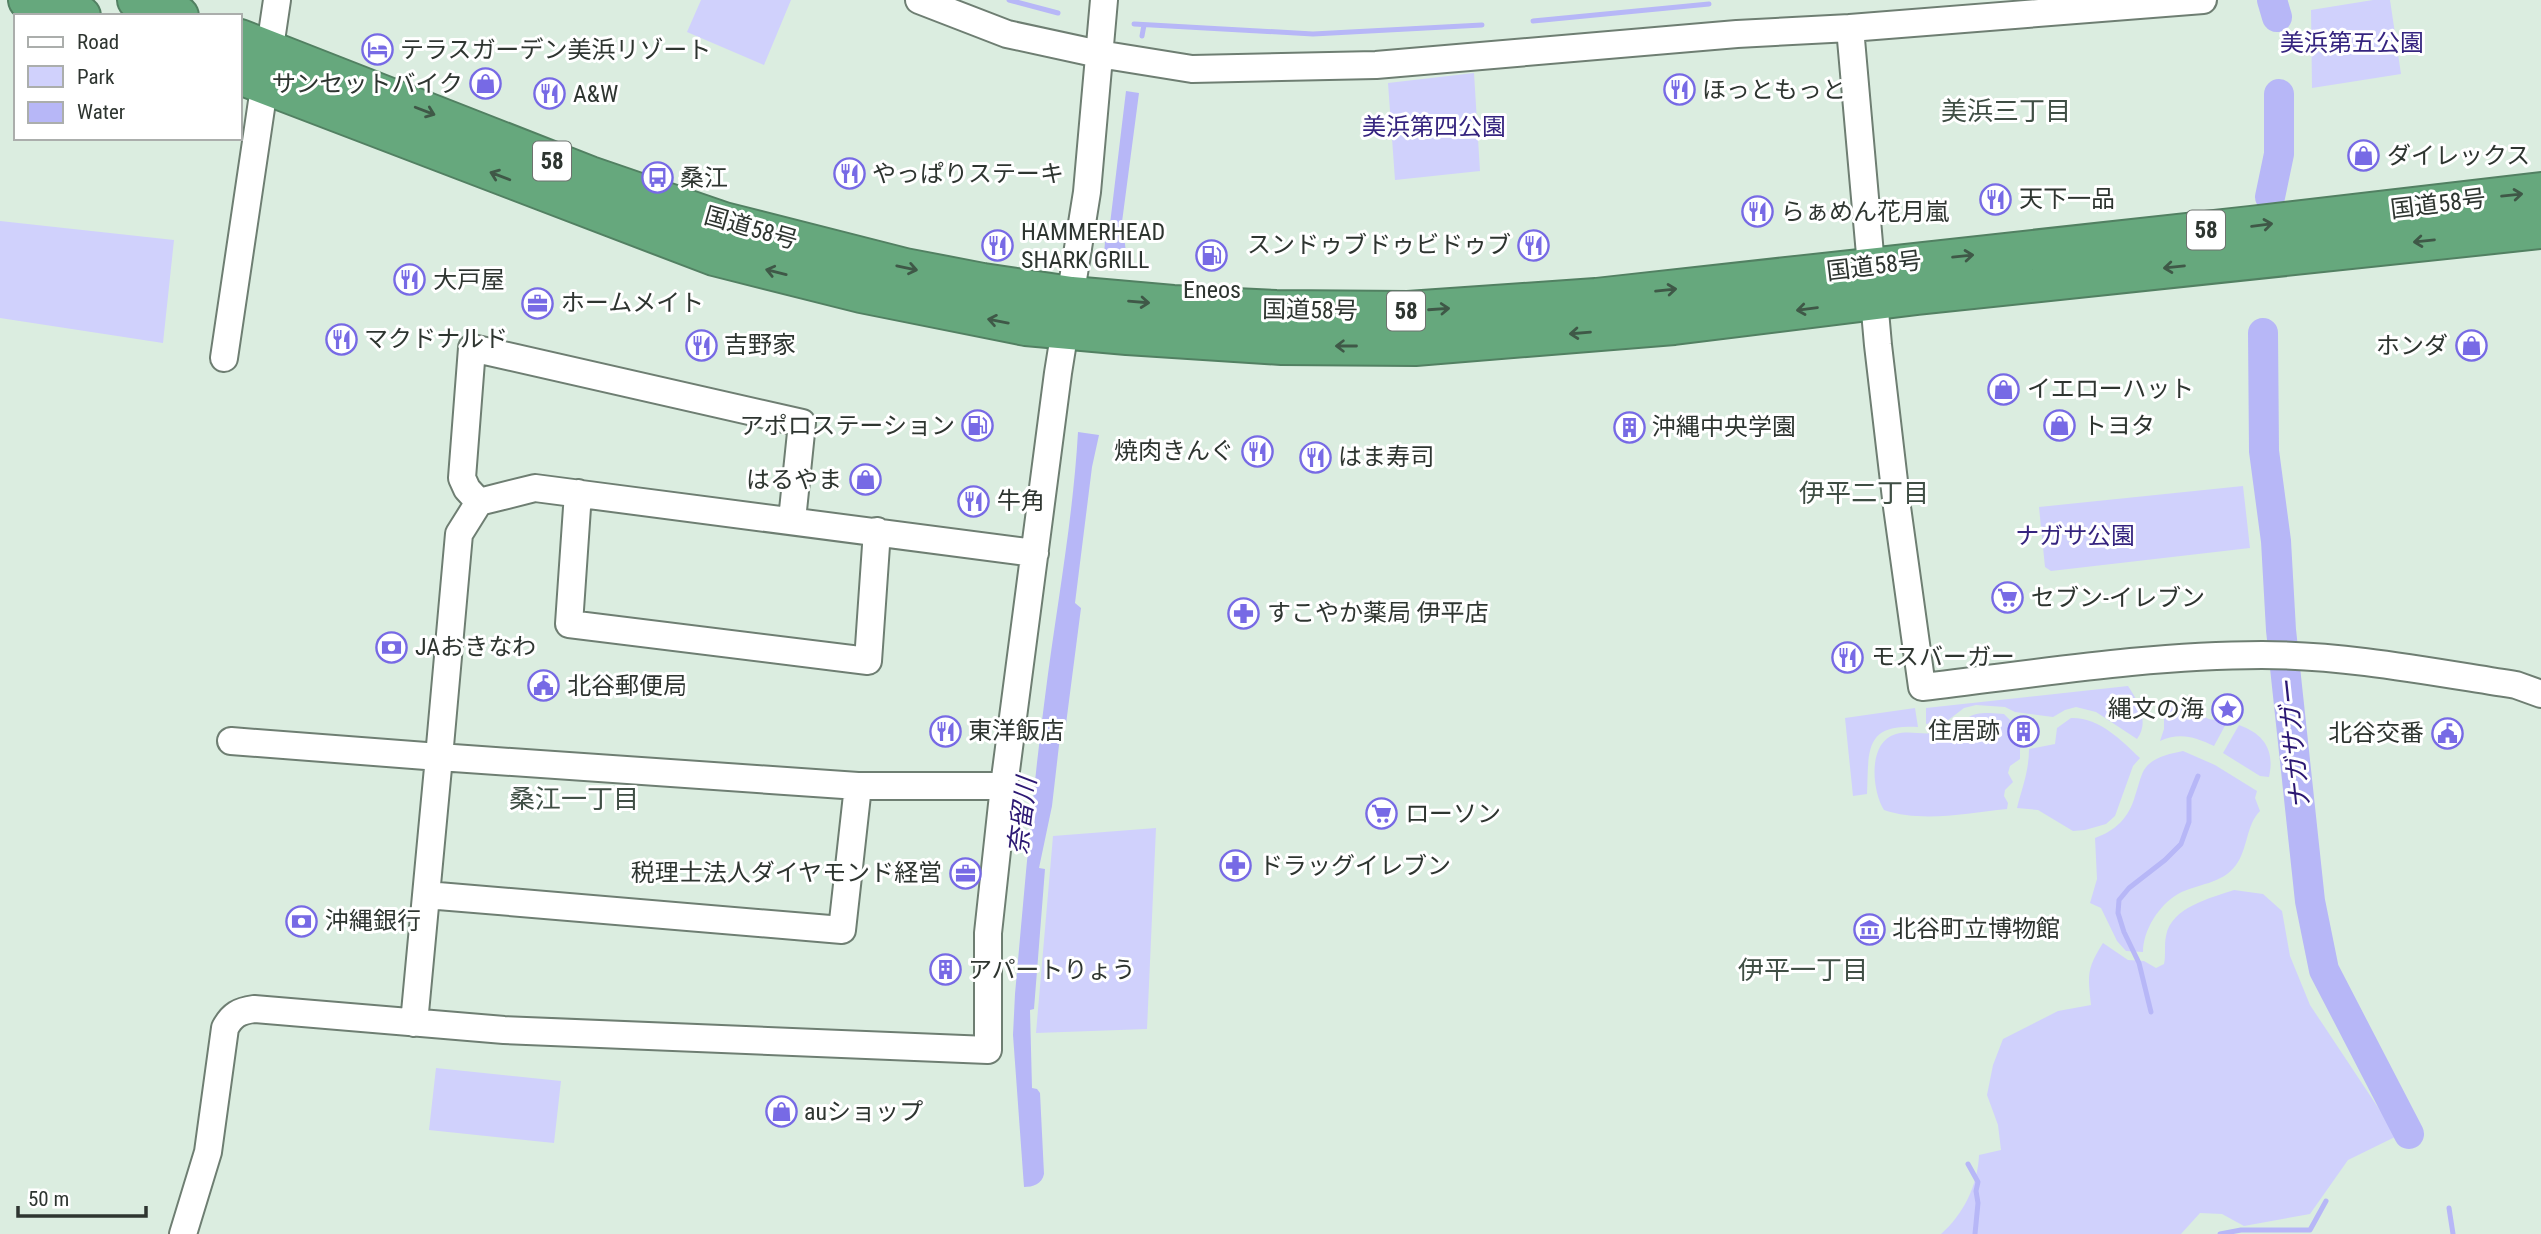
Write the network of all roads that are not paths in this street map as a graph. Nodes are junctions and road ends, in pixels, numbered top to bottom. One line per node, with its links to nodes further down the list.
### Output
1 (28, 0): 7 (highway)
2 (137, 0): 8 (highway)
3 (277, 0): 11 (street)
4 (919, 0): 10 (street)
5 (1104, 0): 10 (street)
6 (2203, 0): 9 (street)
7 (74, 14)
8 (174, 14)
9 (1850, 28): 10 (street); 14 (street)
10 (1098, 54): 15 (street)
11 (253, 63): 15 (highway, 国道58号 / 58); 16 (street)
12 (2541, 192): 14 (highway, 国道58号 / 58, one-way to 12)
13 (2541, 229): 14 (highway, 国道58号 / 58, one-way to 14)
14 (1872, 284): 15 (highway, 国道58号 / 58); 22 (street)
15 (1068, 312): 21 (street)
16 (224, 358)
17 (578, 493): 18 (street); 19 (street); 20 (street)
18 (479, 502): 19 (street); 24 (street)
19 (792, 520): 20 (street)
20 (877, 531): 21 (street)
21 (1035, 553): 26 (street)
22 (2541, 694)
23 (231, 741): 24 (street)
24 (439, 757): 25 (street); 27 (street)
25 (858, 786): 26 (street); 27 (street)
26 (1004, 786): 28 (street)
27 (426, 895): 28 (street)
28 (414, 1023): 29 (street)
29 (183, 1234)

